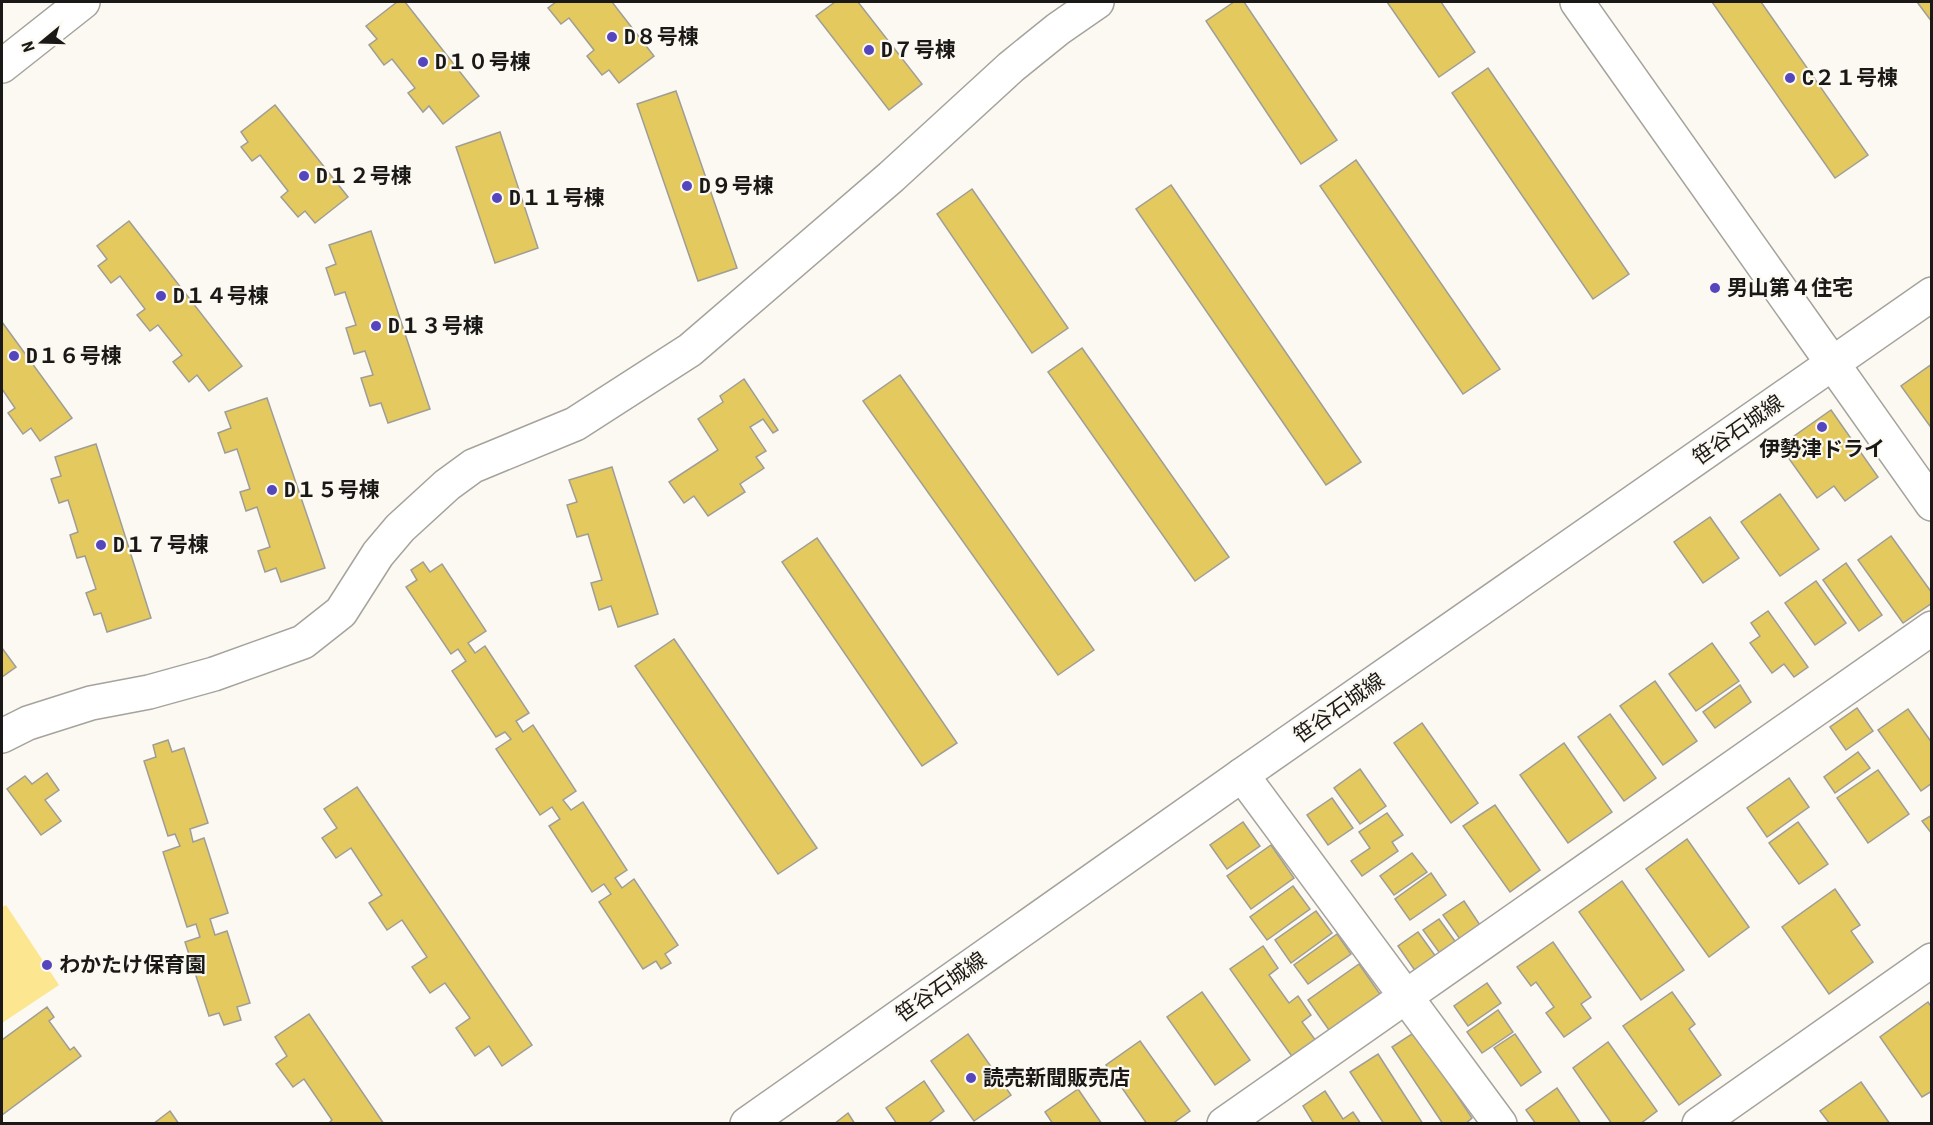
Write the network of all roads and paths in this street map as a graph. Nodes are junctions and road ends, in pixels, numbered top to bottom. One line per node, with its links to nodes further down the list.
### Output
1 (83, 2): 4 (street)
2 (1097, 2): 9 (street)
3 (1577, 2): 6 (street)
4 (2, 66)
5 (1932, 294): 6 (street, 笹谷石城線)
6 (1833, 364): 7 (street); 10 (street, 笹谷石城線)
7 (1932, 504)
8 (1932, 628): 12 (street)
9 (2, 736)
10 (1242, 775): 12 (street); 13 (street, 笹谷石城線)
11 (1932, 960): 16 (street)
12 (1407, 995): 14 (street); 15 (street)
13 (747, 1124)
14 (1224, 1124)
15 (1500, 1124)
16 (1699, 1124)

